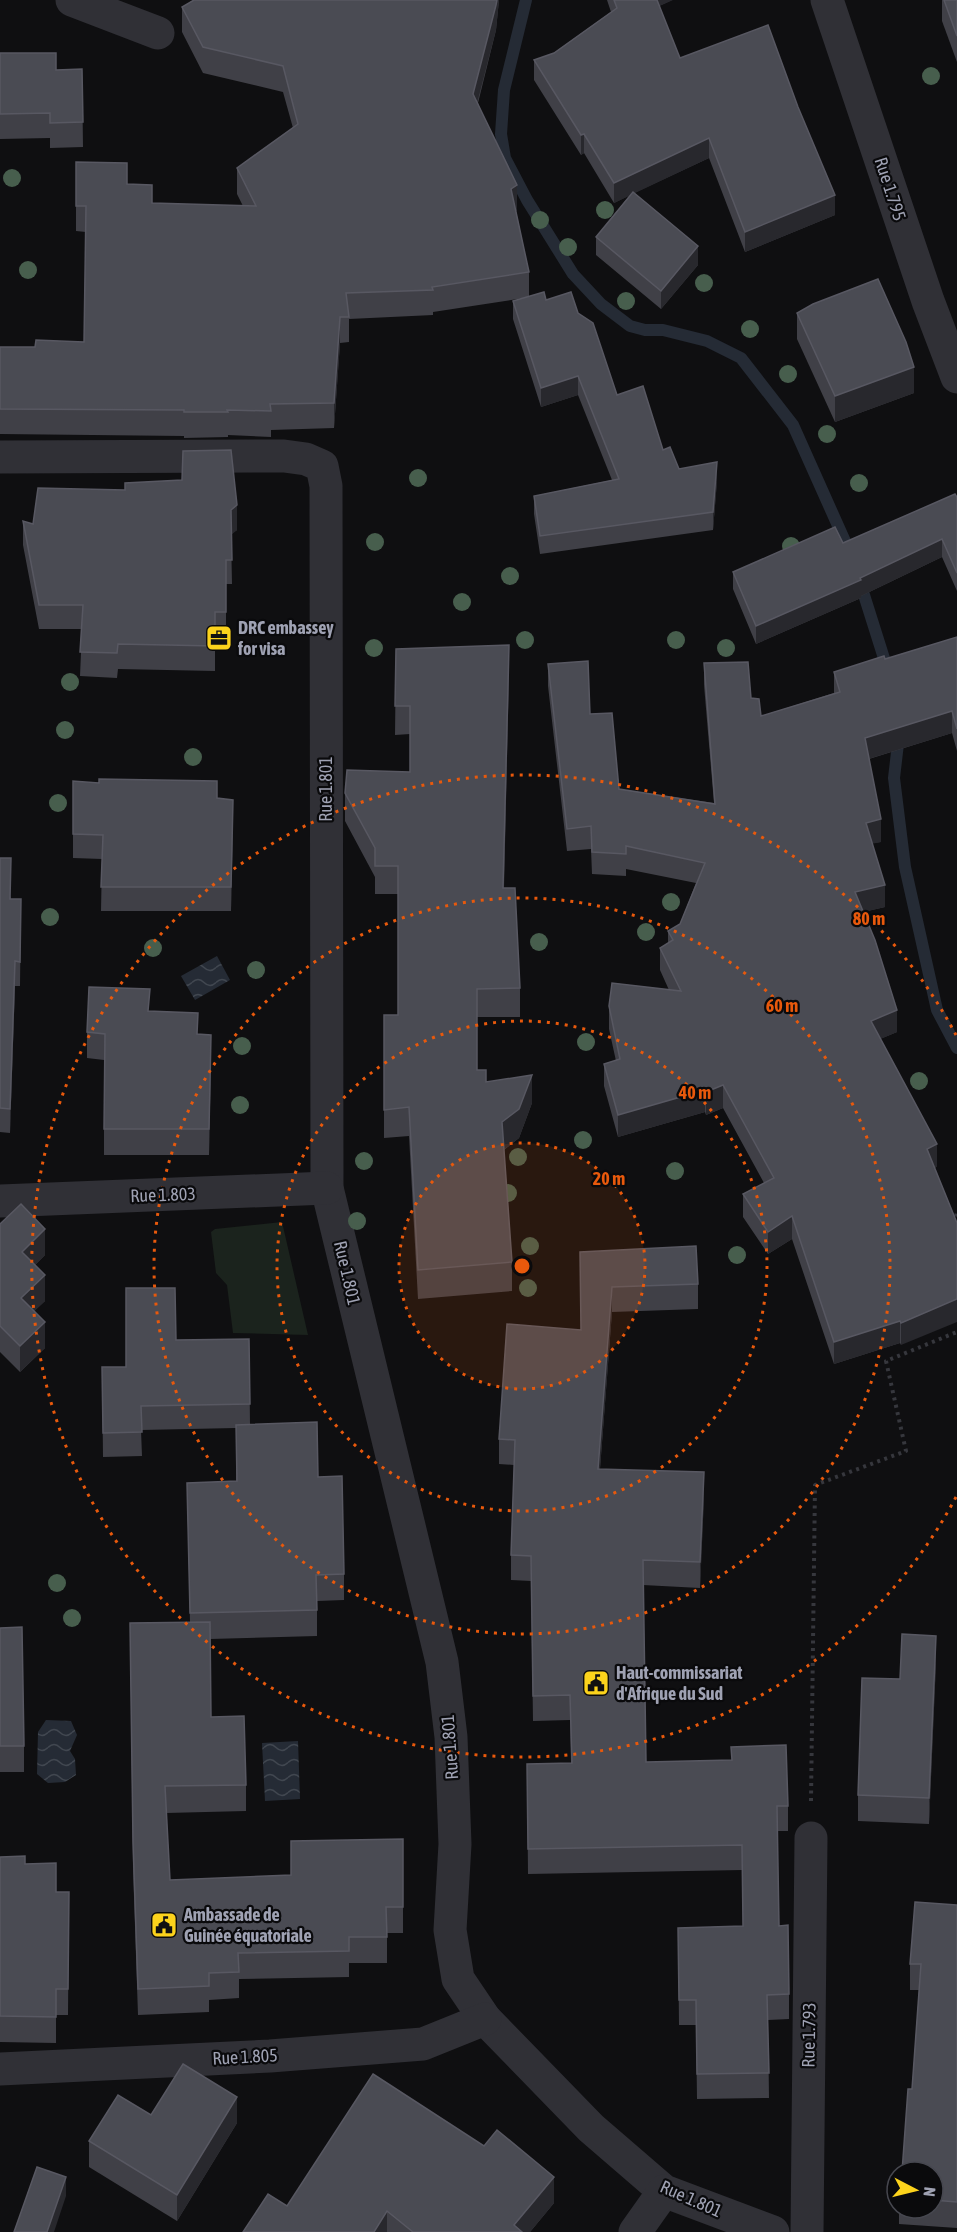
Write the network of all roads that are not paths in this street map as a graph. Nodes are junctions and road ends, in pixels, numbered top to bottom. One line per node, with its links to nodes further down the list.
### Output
1 (72, 0): 3 (street)
2 (827, 0): 4 (street, Rue 1.795)
3 (158, 33)
4 (957, 376)
5 (0, 457): 6 (street, Rue 1.801)
6 (327, 1188): 7 (street, Rue 1.803); 9 (street, Rue 1.801)
7 (0, 1201)
8 (811, 1838): 14 (street, Rue 1.793)
9 (485, 2019): 10 (street, Rue 1.805); 11 (street, Rue 1.801)
10 (0, 2069)
11 (664, 2191): 12 (street); 13 (street, Rue 1.801)
12 (635, 2232)
13 (773, 2232)
14 (807, 2232)

